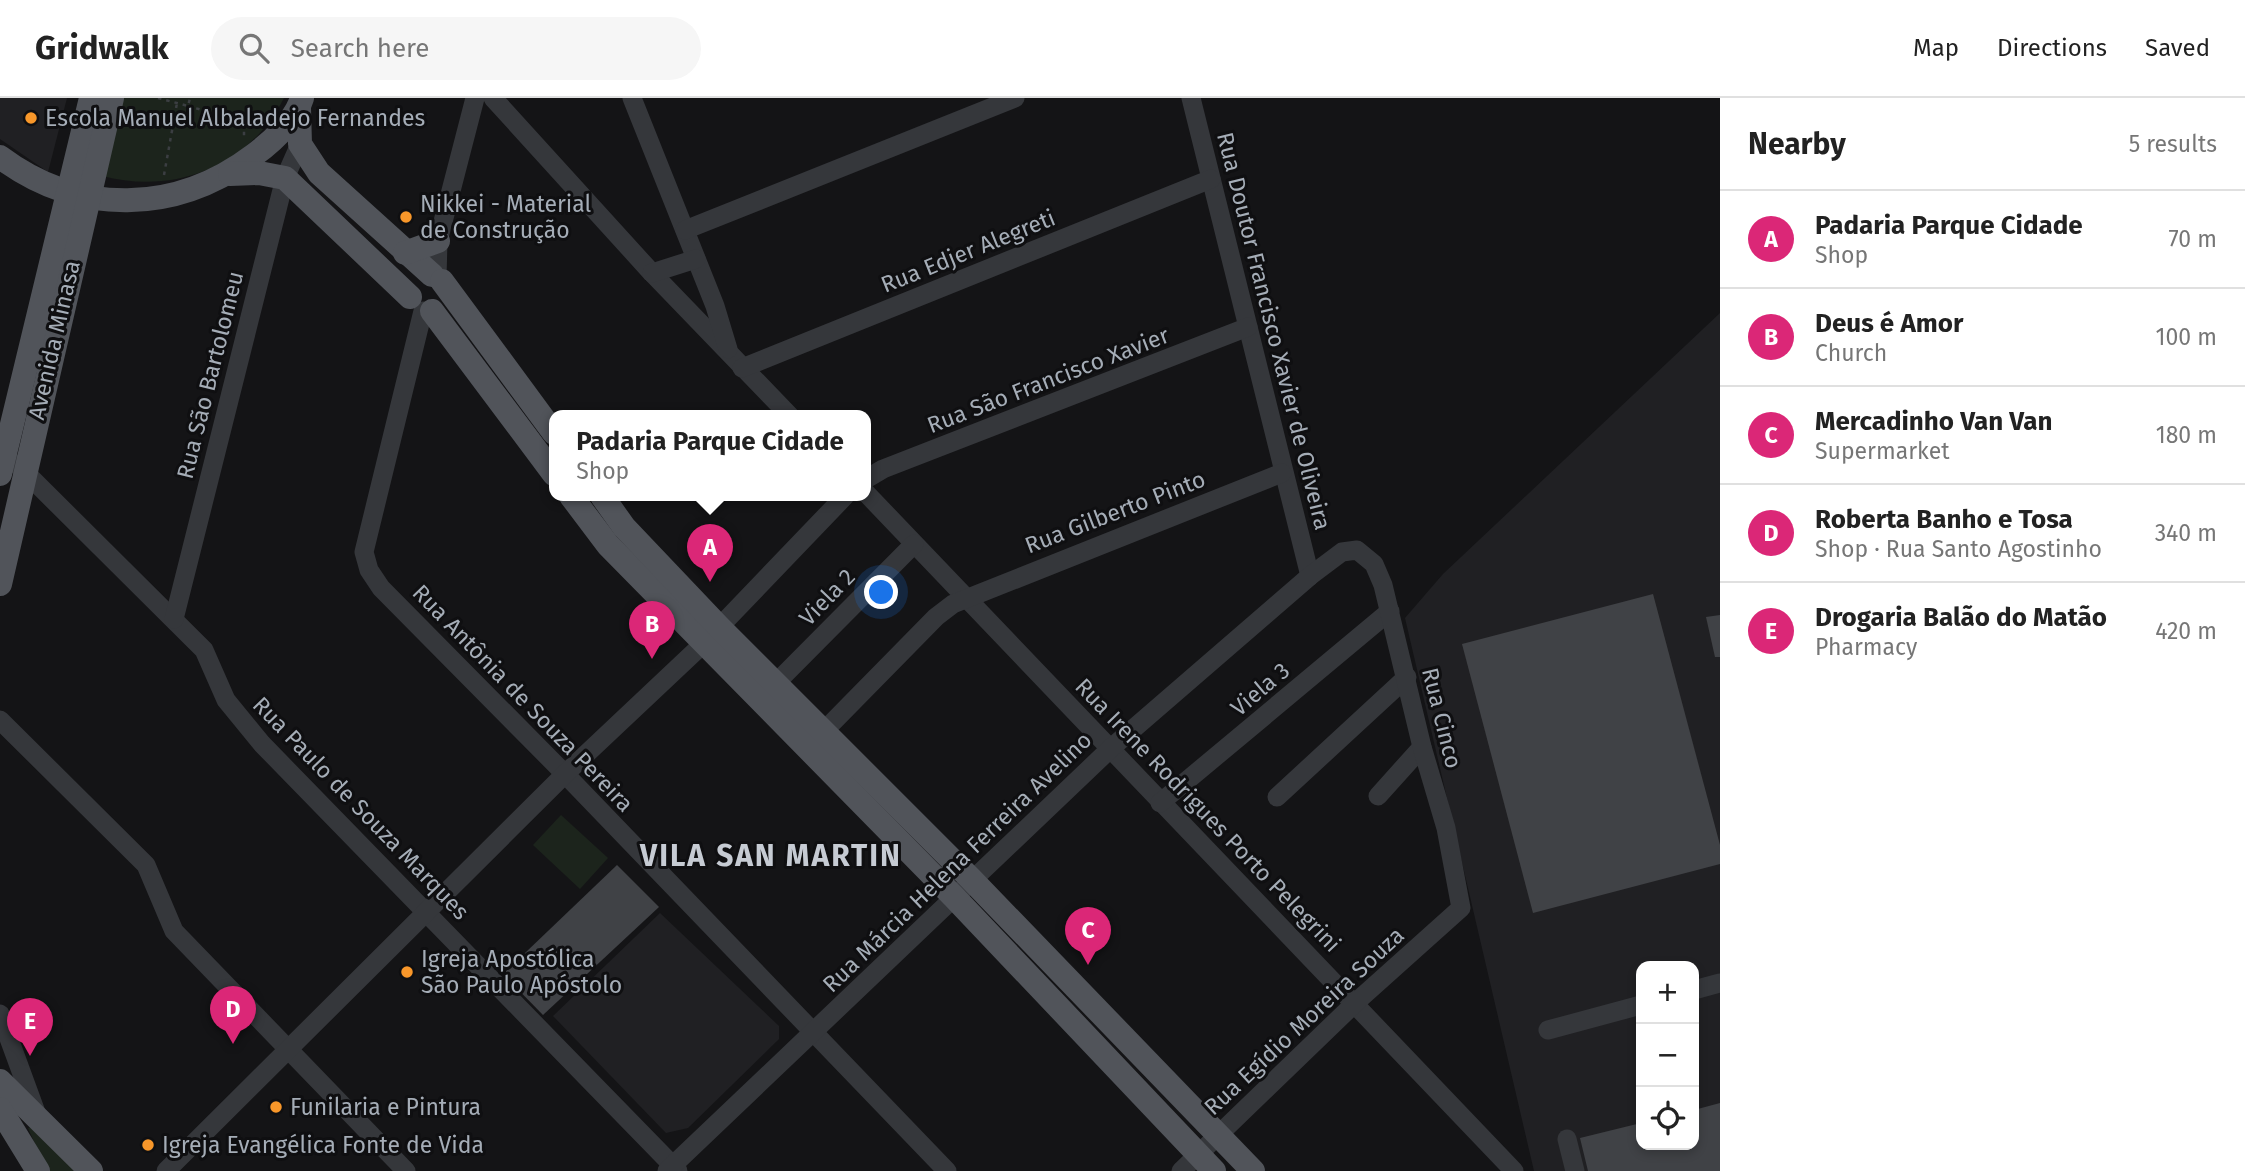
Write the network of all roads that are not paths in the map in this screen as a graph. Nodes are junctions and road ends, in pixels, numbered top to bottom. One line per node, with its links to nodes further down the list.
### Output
1 (91, 98): 14 (main road, Avenida Minasa)
2 (112, 98): 14 (main road, Avenida Minasa)
3 (632, 98): 15 (street)
4 (1015, 98): 15 (street)
5 (1192, 98): 13 (street, Rua Doutor Francisco Xavier de Oliveira)
6 (496, 102): 8 (street); 19 (street)
7 (301, 103): 9 (main road); 11 (main road)
8 (474, 103): 16 (street)
9 (300, 144): 12 (street, Rua São Bartolomeu); 17 (main road)
10 (0, 157): 14 (main road)
11 (230, 174): 12 (main road); 14 (main road)
12 (285, 178): 21 (main road); 41 (street, Rua São Bartolomeu)
13 (1211, 179): 22 (street, Rua Doutor Francisco Xavier de Oliveira); 24 (street, Rua Edjer Alegreti)
14 (77, 195): 27 (main road, Avenida Minasa)
15 (685, 230): 18 (street)
16 (438, 241): 17 (main road); 20 (street)
17 (405, 253): 20 (main road)
18 (696, 259): 19 (street); 23 (street)
19 (652, 273): 23 (street)
20 (437, 278): 21 (main road); 26 (main road)
21 (422, 306): 28 (main road); 49 (street, Rua Antônia de Souza Pereira)
22 (1248, 327): 29 (street, Rua Doutor Francisco Xavier de Oliveira); 30 (street, Rua São Francisco Xavier)
23 (729, 353): 24 (street)
24 (743, 368): 25 (street)
25 (784, 410)
26 (549, 426)
27 (7, 461): 38 (main road, Avenida Minasa); 41 (street, Rua Paulo de Souza Marques)
28 (549, 468)
29 (1282, 473): 37 (street, Rua Doutor Francisco Xavier de Oliveira); 39 (street, Rua Gilberto Pinto)
30 (871, 476)
31 (871, 498): 35 (street, Rua Irene Rodrigues Porto Pelegrini)
32 (575, 501): 42 (main road)
33 (605, 501): 42 (main road)
34 (840, 501): 42 (street)
35 (914, 544): 39 (street, Rua Irene Rodrigues Porto Pelegrini); 44 (street, Viela 2)
36 (1357, 550): 37 (street, Rua Márcia Helena Ferreira Avelino); 40 (street, Rua Cinco)
37 (1310, 576): 48 (street, Rua Márcia Helena Ferreira Avelino)
38 (0, 584)
39 (967, 597): 46 (street, Rua Gilberto Pinto); 48 (street, Rua Irene Rodrigues Porto Pelegrini)
40 (1390, 611): 43 (street, Rua Cinco); 52 (street, Viela 3)
41 (174, 619): 56 (street, Rua Paulo de Souza Marques)
42 (711, 635): 44 (main road); 49 (street); 54 (main road)
43 (1407, 677): 47 (street, Rua Cinco); 51 (street)
44 (775, 684): 46 (main road)
45 (0, 720): 64 (street)
46 (823, 732): 53 (main road)
47 (1422, 747): 50 (street); 55 (street, Rua Cinco)
48 (1110, 748): 52 (street, Rua Irene Rodrigues Porto Pelegrini); 53 (street, Rua Márcia Helena Ferreira Avelino)
49 (565, 774): 56 (street); 63 (street, Rua Antônia de Souza Pereira)
50 (1378, 796)
51 (1276, 797)
52 (1160, 803): 59 (street, Rua Irene Rodrigues Porto Pelegrini)
53 (971, 879): 54 (street, Rua Márcia Helena Ferreira Avelino); 68 (main road)
54 (954, 897): 63 (street, Rua Márcia Helena Ferreira Avelino); 70 (main road)
55 (1461, 908): 59 (street, Rua Egídio Moreira Souza)
56 (426, 913): 64 (street); 71 (street, Rua Paulo de Souza Marques)
57 (1720, 983): 58 (street)
58 (1699, 989)
59 (1355, 1003): 68 (street, Rua Egídio Moreira Souza); 78 (street, Rua Irene Rodrigues Porto Pelegrini)
60 (1636, 1005): 62 (street)
61 (0, 1014): 67 (street)
62 (1548, 1030)
63 (813, 1034): 71 (street, Rua Márcia Helena Ferreira Avelino); 76 (street, Rua Antônia de Souza Pereira)
64 (288, 1047): 74 (street); 75 (street)
65 (0, 1081): 67 (main road)
66 (2, 1114): 72 (main road)
67 (38, 1119): 73 (main road)
68 (1219, 1136): 70 (street, Rua Egídio Moreira Souza); 77 (main road)
69 (1567, 1139): 79 (street)
70 (1198, 1165)
71 (672, 1169)
72 (38, 1171)
73 (91, 1171)
74 (166, 1171)
75 (406, 1171)
76 (947, 1171)
77 (1253, 1171)
78 (1514, 1171)
79 (1575, 1171)

